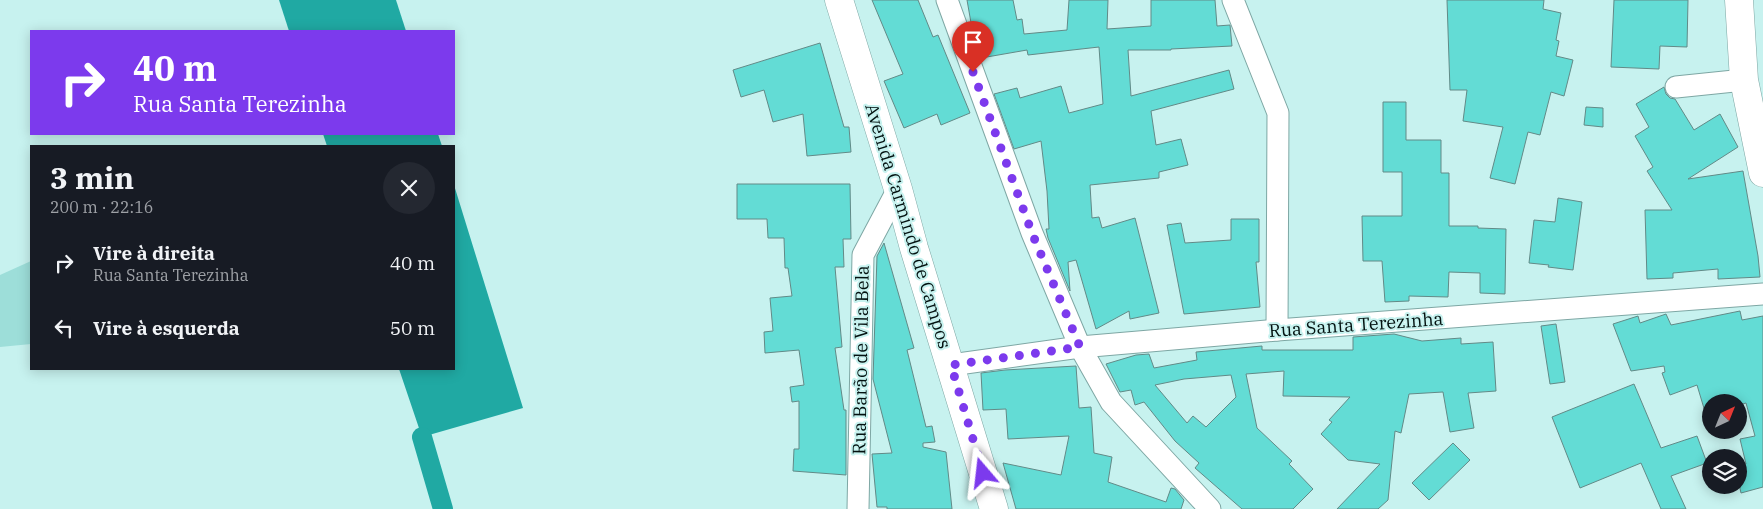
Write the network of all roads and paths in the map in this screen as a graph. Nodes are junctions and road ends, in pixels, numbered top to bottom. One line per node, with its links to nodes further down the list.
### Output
1 (839, 0): 8 (main road, Avenida Carmindo de Campos)
2 (947, 0): 11 (street)
3 (1233, 0): 10 (street)
4 (1739, 0): 5 (main road)
5 (1744, 80): 6 (street); 7 (main road)
6 (1676, 87)
7 (1763, 173)
8 (898, 189): 12 (main road, Avenida Carmindo de Campos); 13 (street, Rua Barão de Vila Bela)
9 (1763, 294): 10 (street, Rua Santa Terezinha)
10 (1277, 330): 11 (street, Rua Santa Terezinha)
11 (1080, 347): 12 (street, Rua Santa Terezinha); 15 (street)
12 (951, 365): 14 (main road, Avenida Carmindo de Campos)
13 (858, 509)
14 (994, 509)
15 (1210, 509)

